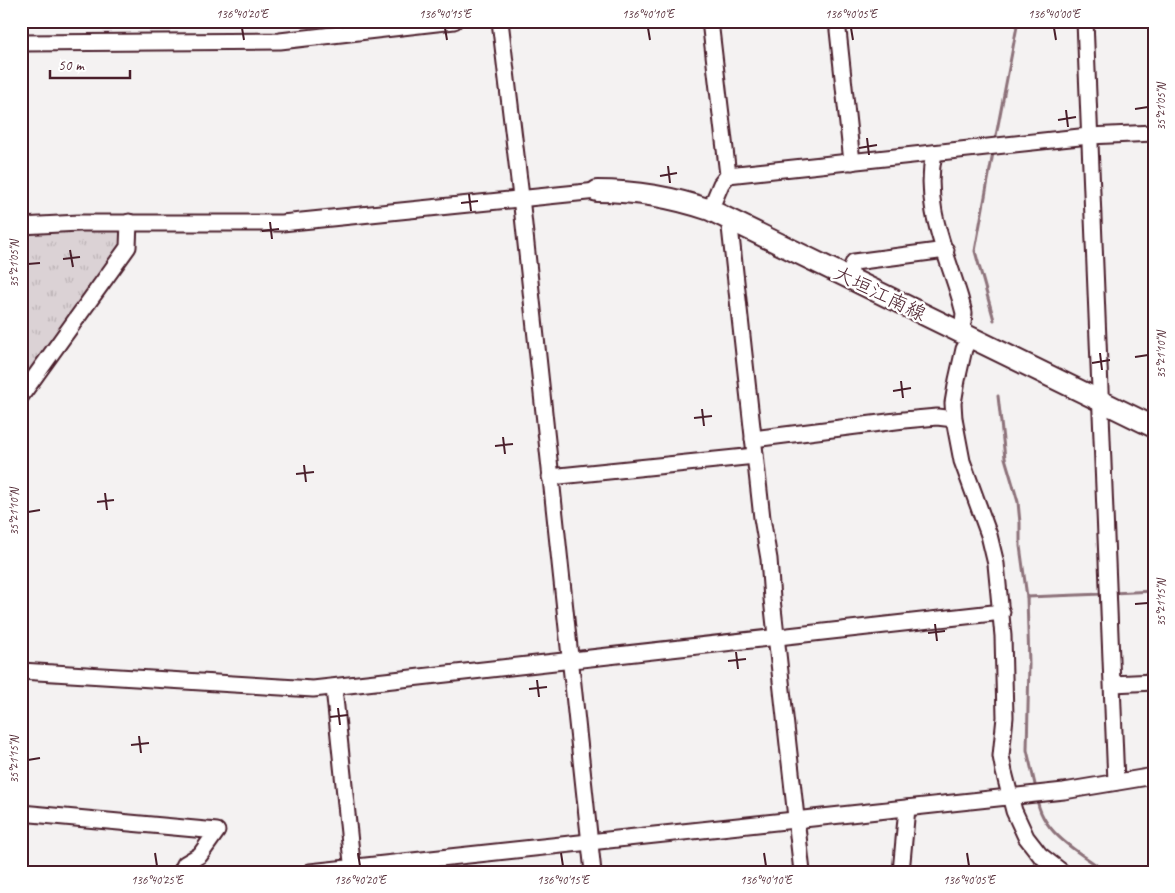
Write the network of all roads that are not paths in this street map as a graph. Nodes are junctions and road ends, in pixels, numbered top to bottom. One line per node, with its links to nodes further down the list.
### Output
1 (454, 21): 6 (street)
2 (500, 21): 13 (street)
3 (710, 21): 11 (street)
4 (837, 21): 10 (street)
5 (1084, 21): 8 (street)
6 (21, 43)
7 (1154, 133): 8 (street)
8 (1089, 136): 9 (street); 22 (street)
9 (934, 152): 10 (street); 18 (street)
10 (852, 162): 11 (street)
11 (728, 175): 14 (street)
12 (597, 191): 13 (street); 14 (main road, 大垣江南線)
13 (521, 197): 16 (street); 27 (street)
14 (710, 210): 15 (main road, 大垣江南線)
15 (729, 218): 19 (main road, 大垣江南線); 25 (street)
16 (129, 222): 17 (street); 21 (street)
17 (21, 226)
18 (946, 250): 19 (street); 20 (street)
19 (847, 276): 20 (main road, 大垣江南線)
20 (966, 336): 22 (main road, 大垣江南線); 23 (street)
21 (21, 396)
22 (1100, 401): 24 (main road, 大垣江南線); 33 (street)
23 (954, 420): 25 (street); 28 (street)
24 (1154, 427)
25 (753, 439): 26 (street)
26 (755, 456): 27 (street); 29 (street)
27 (550, 477): 30 (street)
28 (1002, 612): 29 (street); 37 (street)
29 (776, 637): 30 (street); 40 (street)
30 (570, 660): 34 (street); 41 (street)
31 (21, 671): 34 (street)
32 (1154, 682): 33 (street)
33 (1113, 684): 36 (street)
34 (334, 688): 42 (street)
35 (1154, 776): 36 (street)
36 (1116, 782): 37 (street)
37 (1011, 796): 38 (street); 48 (street)
38 (907, 808): 40 (street); 47 (street)
39 (21, 813): 43 (street)
40 (797, 819): 41 (street); 46 (street)
41 (590, 842): 42 (street); 45 (street)
42 (353, 869): 44 (street)
43 (181, 872)
44 (310, 872)
45 (593, 872)
46 (802, 872)
47 (901, 872)
48 (1062, 872)

